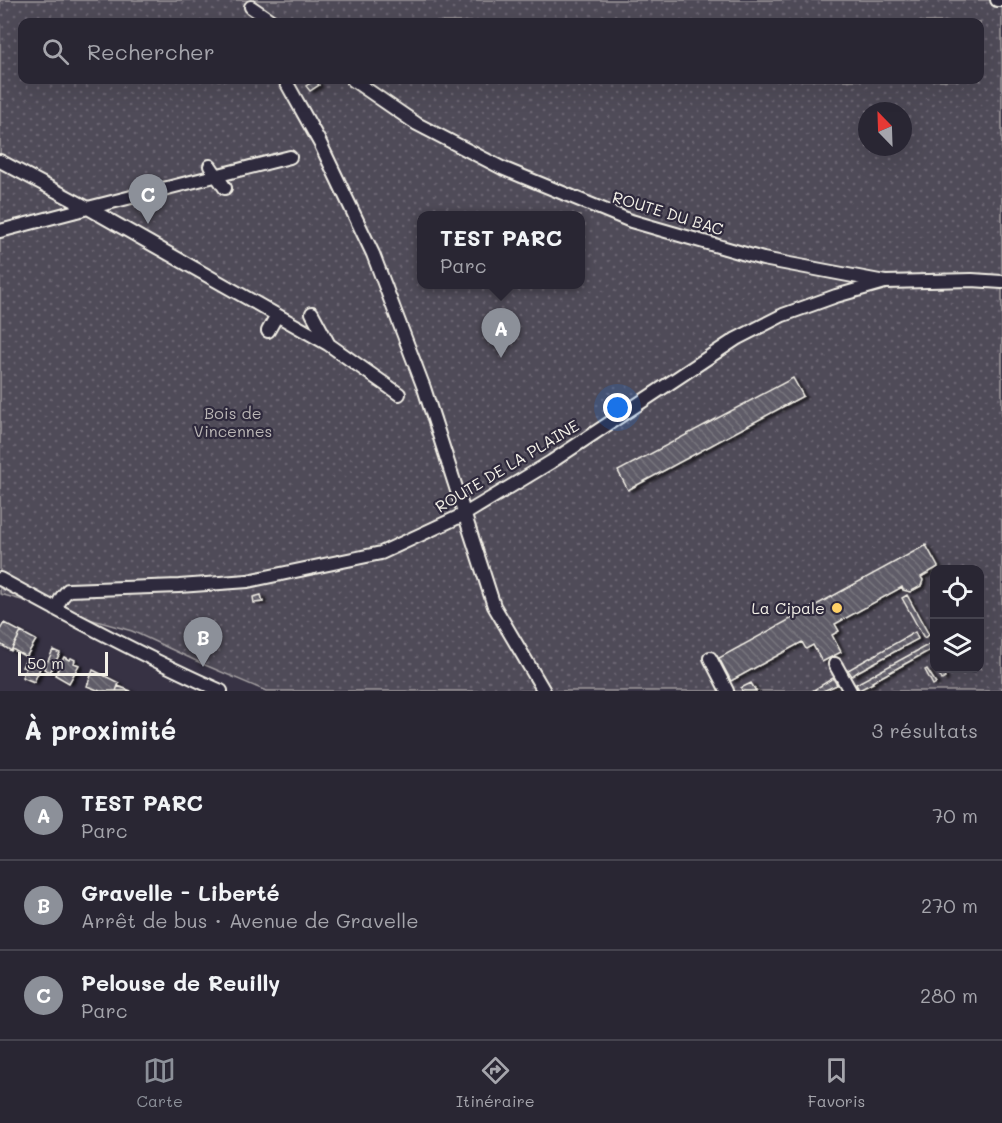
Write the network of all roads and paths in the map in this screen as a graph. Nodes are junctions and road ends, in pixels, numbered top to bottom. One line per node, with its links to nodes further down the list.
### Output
1 (997, 0): 2 (street)
2 (1002, 0)
3 (248, 4): 4 (street); 5 (street)
4 (256, 18)
5 (267, 18)
6 (287, 84): 23 (street)
7 (359, 84): 16 (street, ROUTE DU BAC)
8 (290, 157): 10 (street)
9 (0, 161): 12 (street)
10 (213, 171): 11 (street); 12 (street)
11 (225, 188)
12 (88, 208): 13 (street); 19 (street)
13 (0, 231)
14 (1002, 274): 15 (street)
15 (972, 280): 16 (street, ROUTE DU BAC); 17 (street, ROUTE DU BAC)
16 (885, 282): 23 (street, ROUTE DE LA PLAINE)
17 (1002, 282)
18 (312, 313): 21 (street)
19 (277, 315): 20 (street); 21 (street)
20 (268, 331)
21 (328, 344): 22 (street)
22 (399, 394)
23 (465, 514): 25 (street, ROUTE DE LA PLAINE); 29 (street)
24 (0, 579): 25 (street)
25 (56, 609): 28 (street)
26 (710, 658): 30 (street)
27 (835, 664): 31 (street)
28 (221, 691)
29 (544, 691)
30 (727, 691)
31 (850, 691)

